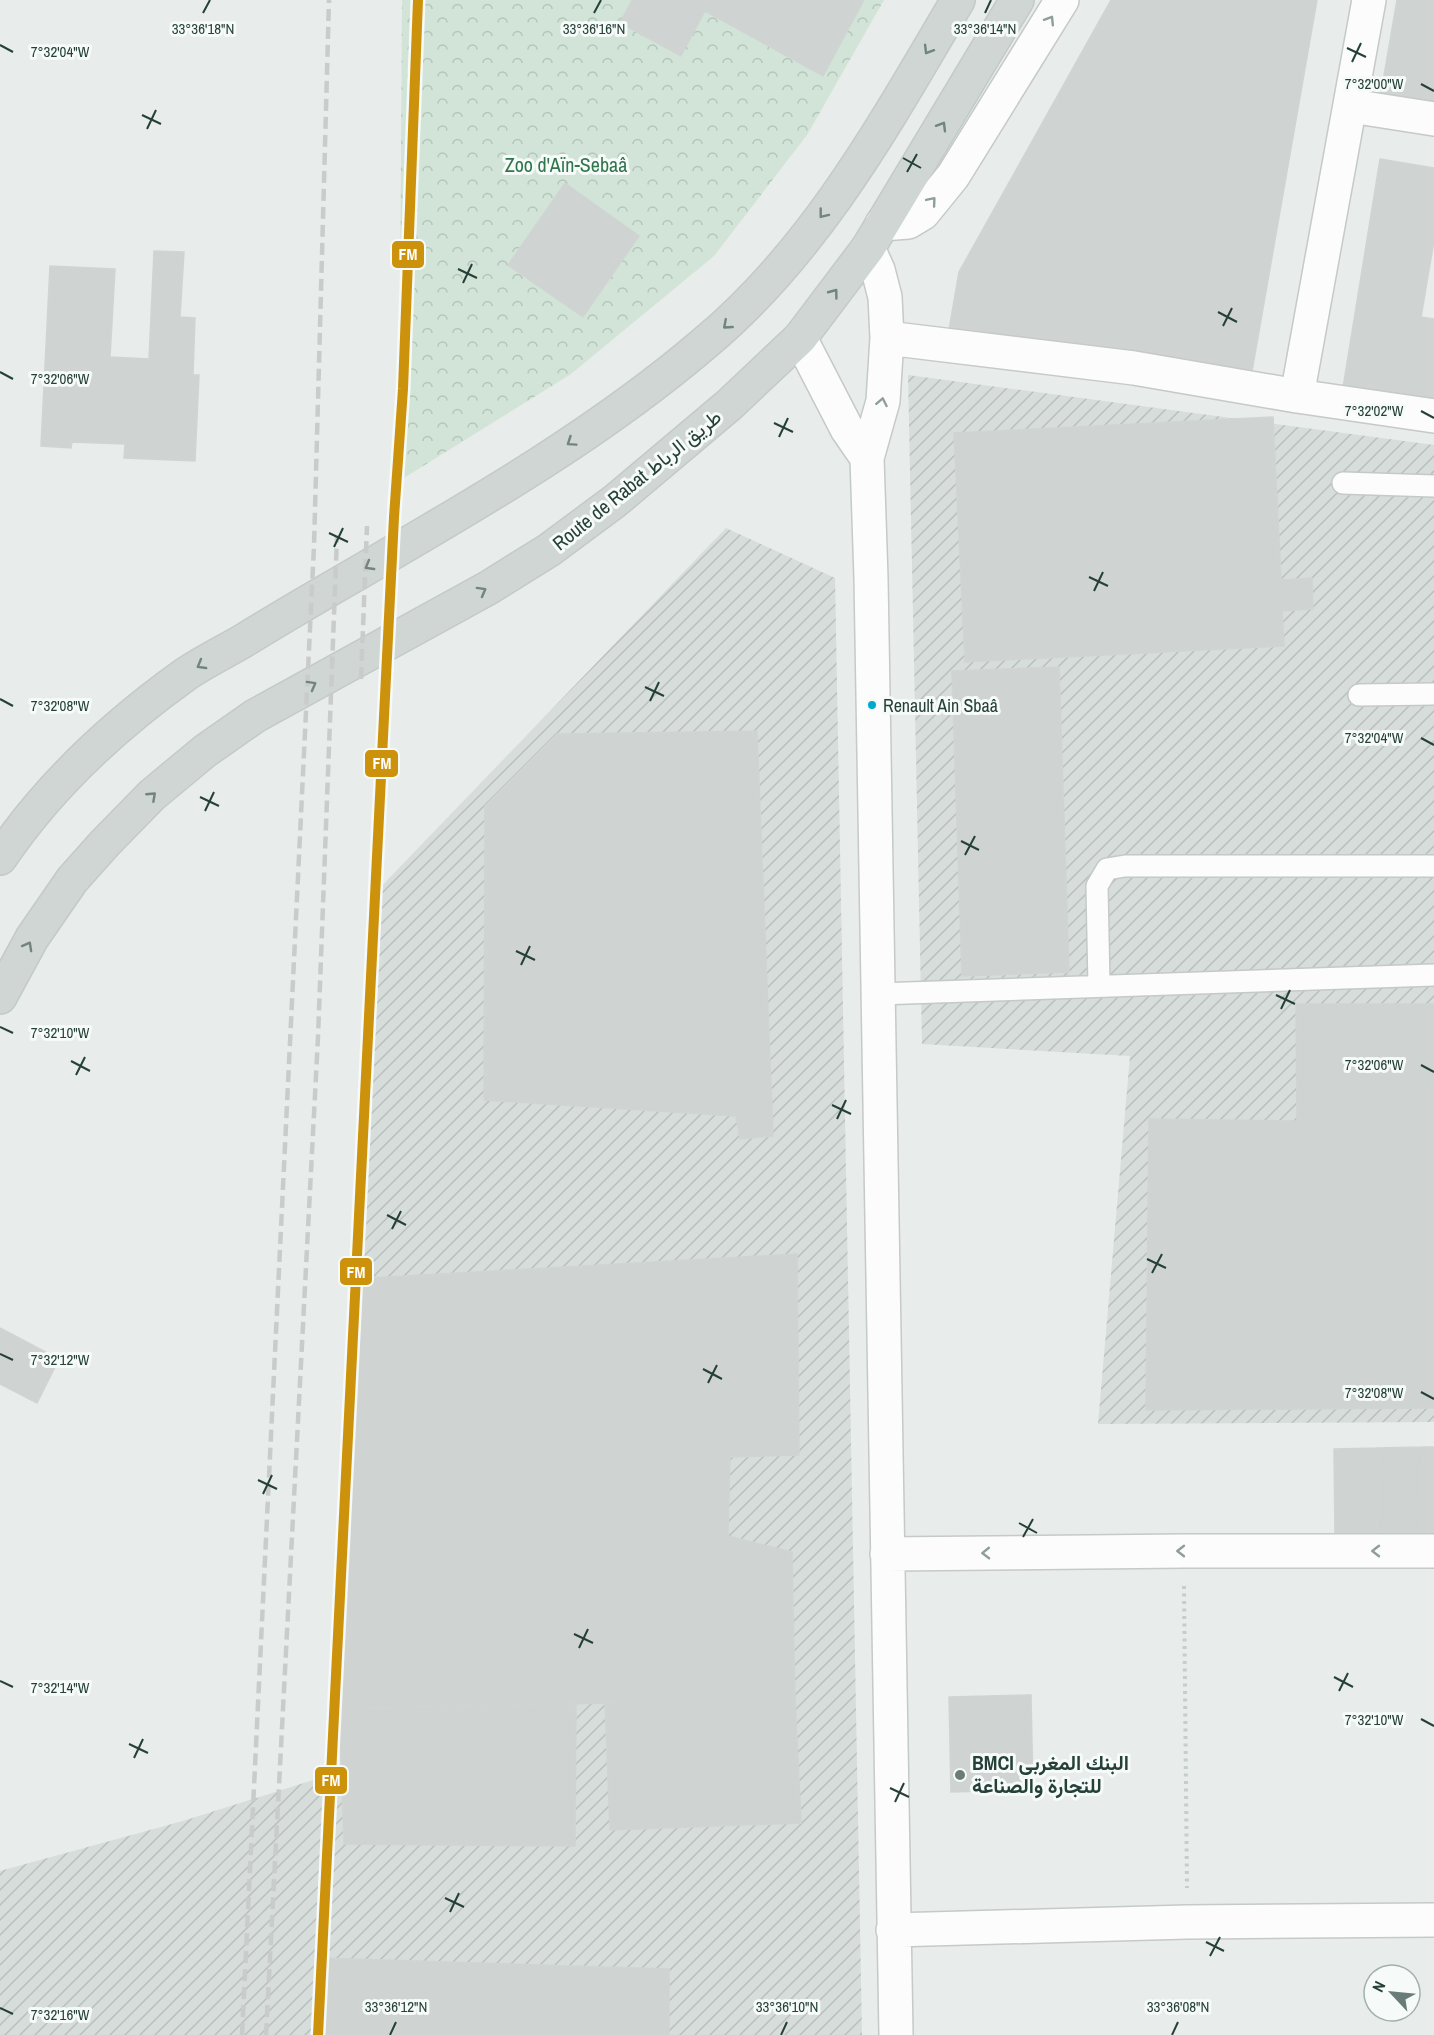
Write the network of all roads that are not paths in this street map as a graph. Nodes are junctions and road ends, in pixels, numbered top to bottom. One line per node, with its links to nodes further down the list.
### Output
1 (958, 0): 17 (main road, one-way to 17)
2 (1017, 0): 7 (main road, Route de Rabat طريق الرباط, one-way to 2)
3 (1062, 0): 7 (street, one-way to 3)
4 (1369, 0): 5 (street)
5 (1351, 106): 6 (street); 10 (street)
6 (1434, 119)
7 (875, 236): 8 (main road, Route de Rabat طريق الرباط, one-way to 7); 9 (street)
8 (800, 338): 12 (street); 22 (main road, Route de Rabat طريق الرباط, one-way to 8)
9 (887, 338): 10 (street); 12 (street, one-way to 9)
10 (1297, 396): 11 (street)
11 (1434, 416)
12 (867, 458): 21 (street)
13 (1342, 483): 14 (lane)
14 (1434, 486)
15 (1434, 694): 16 (lane)
16 (1359, 695)
17 (0, 858)
18 (1434, 866): 20 (lane)
19 (1434, 975): 20 (lane)
20 (1099, 986): 21 (lane)
21 (878, 994): 24 (street)
22 (0, 997)
23 (1434, 1551): 24 (street, one-way to 24)
24 (887, 1554): 26 (street)
25 (1434, 1920): 26 (street)
26 (893, 1930): 27 (street)
27 (896, 2035)

